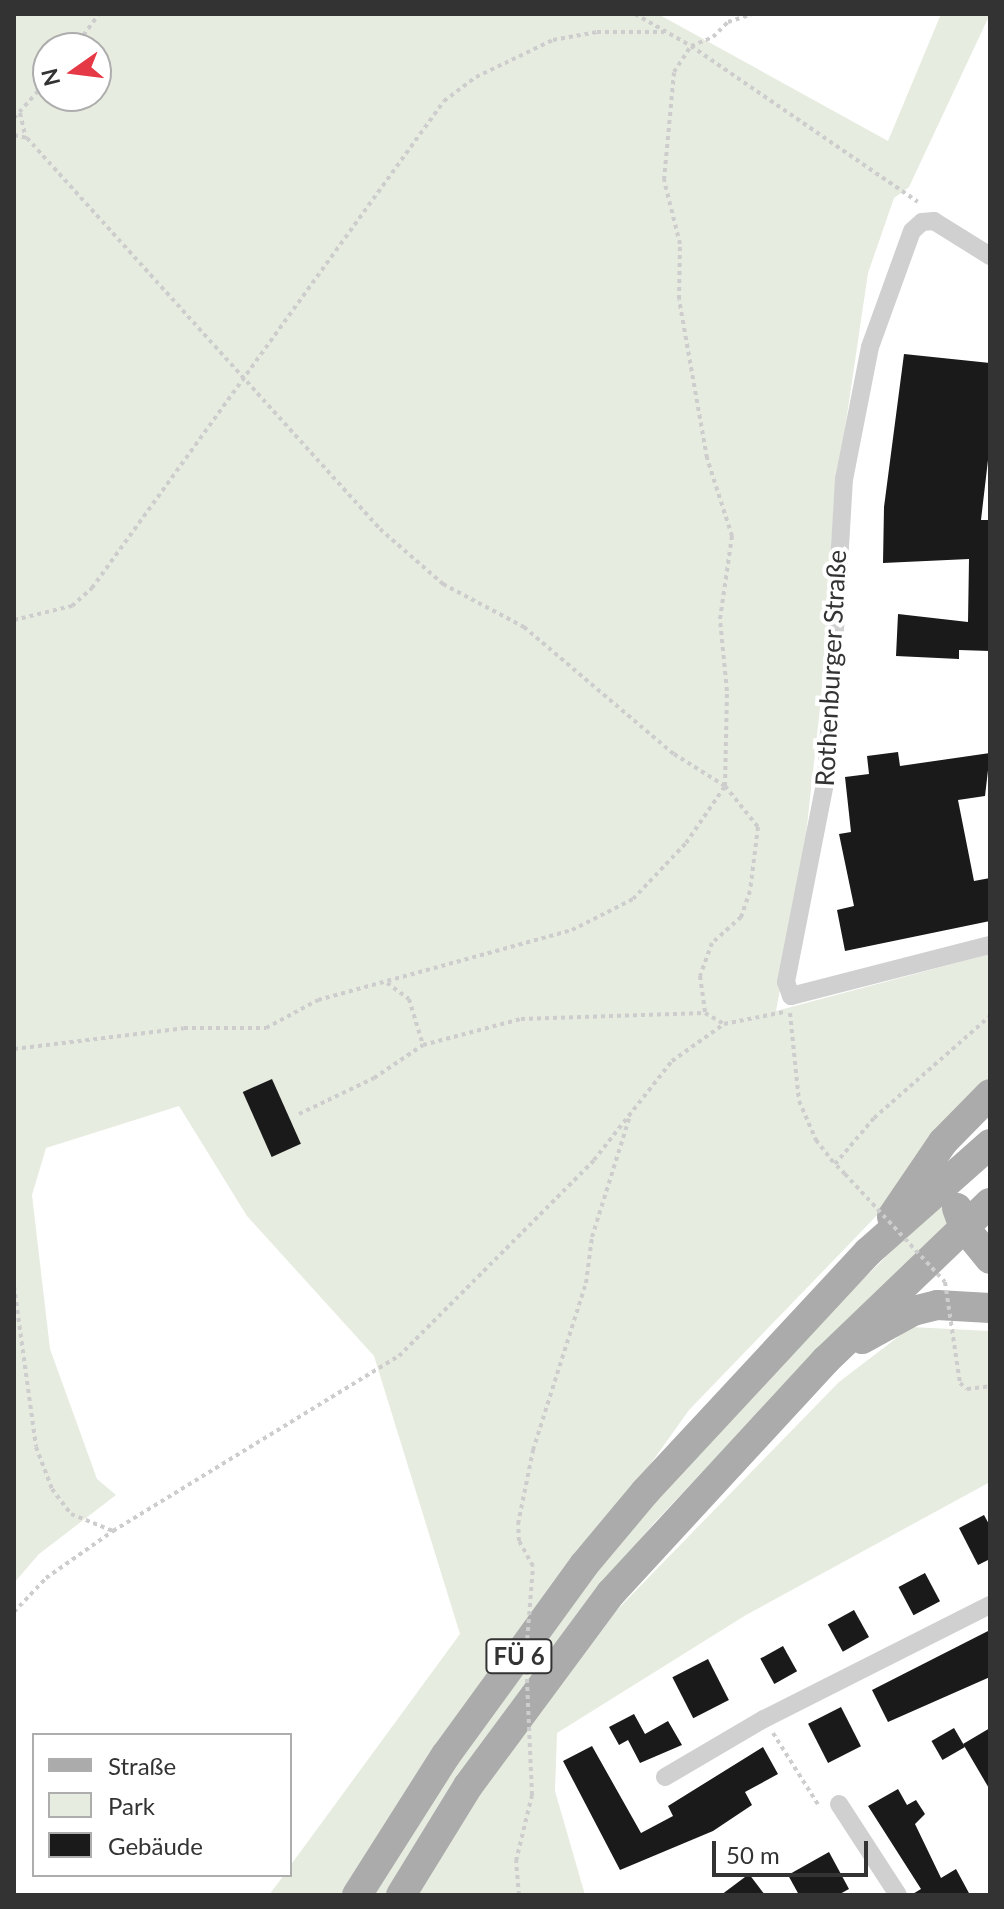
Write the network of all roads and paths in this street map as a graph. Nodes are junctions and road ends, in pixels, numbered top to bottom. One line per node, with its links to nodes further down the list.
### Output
1 (99, 14): 4 (path)
2 (635, 14): 5 (path)
3 (753, 14): 6 (path)
4 (86, 32)
5 (664, 32): 6 (path); 14 (path)
6 (691, 46): 12 (path); 16 (path)
7 (32, 98): 8 (path)
8 (20, 112): 9 (path); 11 (path)
9 (14, 118)
10 (14, 135): 11 (path)
11 (26, 138): 14 (path)
12 (918, 202)
13 (990, 256): 19 (street, Rothenburger Straße)
14 (243, 377): 15 (path); 16 (path)
15 (14, 620)
16 (725, 786): 18 (path); 20 (path)
17 (990, 945): 19 (street)
18 (387, 983): 23 (path); 24 (path)
19 (791, 1004): 22 (path); 29 (path)
20 (705, 1013): 22 (path); 23 (path)
21 (990, 1016): 29 (path)
22 (724, 1024): 26 (path)
23 (423, 1045): 27 (path)
24 (14, 1049)
25 (990, 1094): 33 (main road)
26 (631, 1113): 39 (path); 47 (path, bridge)
27 (299, 1114)
28 (990, 1144): 30 (main road, FÜ 6)
29 (835, 1164): 38 (path, bridge)
30 (948, 1181): 32 (main road); 33 (main road, FÜ 6)
31 (990, 1203): 32 (main road, FÜ 6)
32 (964, 1227): 34 (main road); 37 (main road, FÜ 6)
33 (868, 1252): 45 (main road, FÜ 6)
34 (990, 1259)
35 (14, 1286): 39 (path)
36 (990, 1308): 37 (main road)
37 (826, 1360): 46 (main road, FÜ 6)
38 (990, 1386)
39 (113, 1531): 41 (path)
40 (990, 1605): 42 (street)
41 (14, 1612)
42 (764, 1719): 43 (street); 44 (path)
43 (665, 1777)
44 (839, 1804): 48 (street)
45 (357, 1895)
46 (401, 1895)
47 (517, 1895)
48 (898, 1895)

